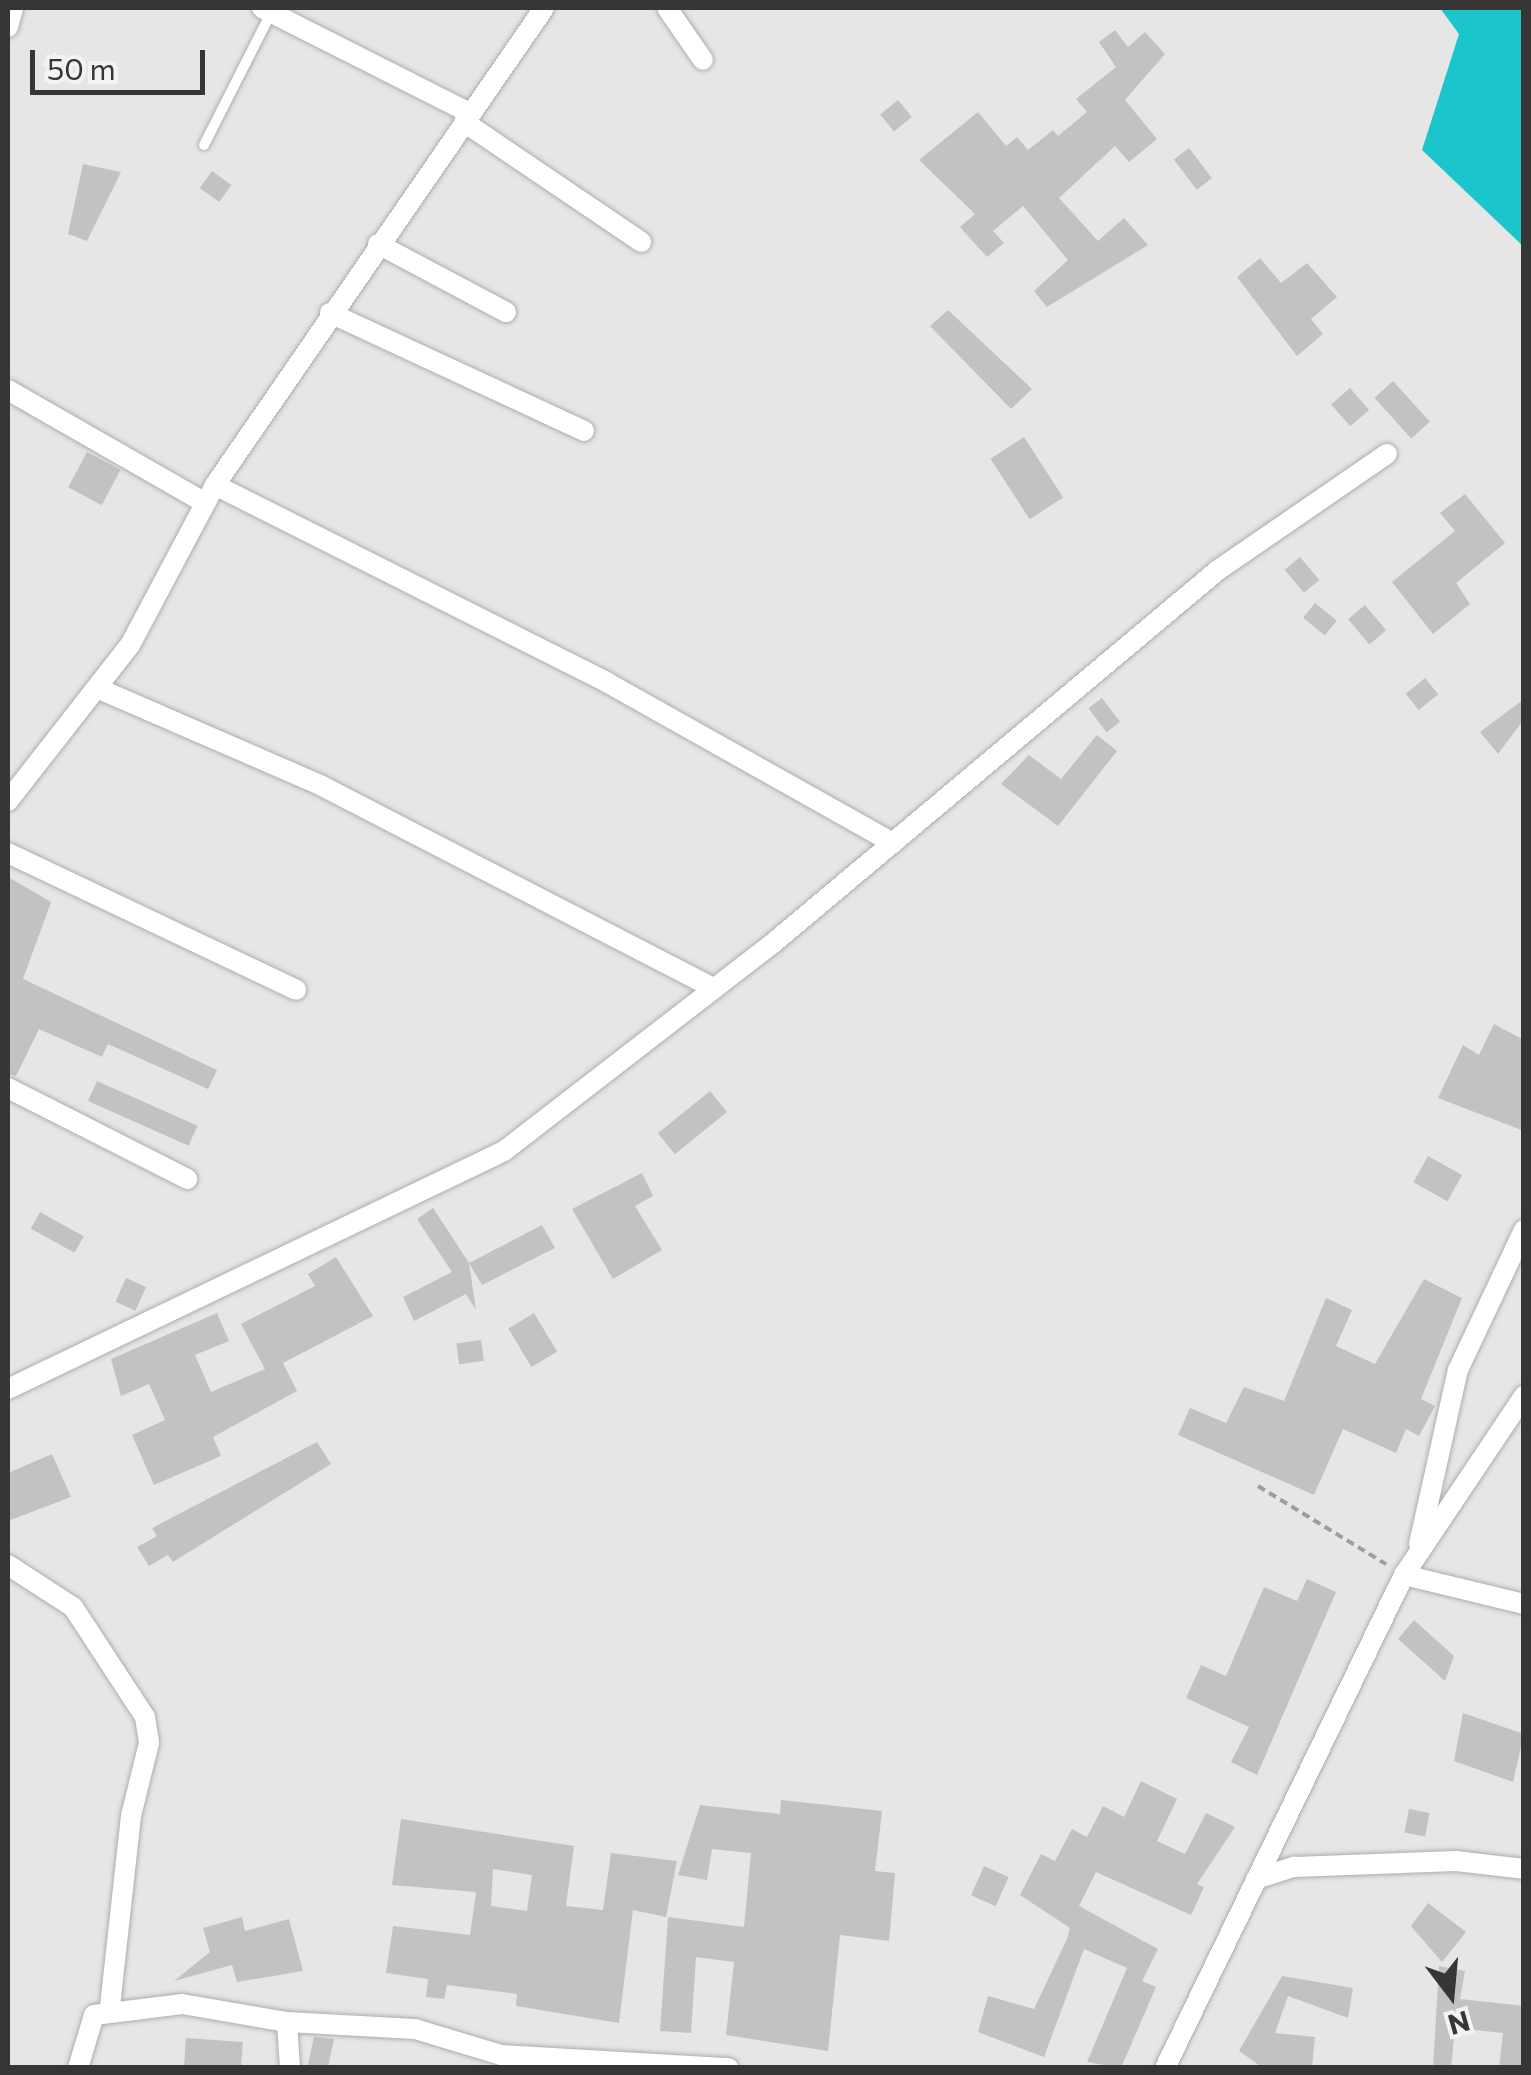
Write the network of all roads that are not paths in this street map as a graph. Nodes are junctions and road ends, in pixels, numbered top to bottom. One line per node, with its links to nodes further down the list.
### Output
1 (12, 8): 5 (street)
2 (544, 8): 7 (street)
3 (667, 8): 6 (street)
4 (266, 10): 7 (street); 8 (lane)
5 (8, 27)
6 (703, 60)
7 (467, 117): 9 (street); 10 (street)
8 (204, 145)
9 (641, 242)
10 (378, 244): 11 (street); 12 (street)
11 (506, 312)
12 (330, 313): 14 (street); 16 (street)
13 (8, 390): 16 (street)
14 (584, 431)
15 (1387, 454): 19 (street)
16 (210, 494): 17 (street); 19 (street)
17 (97, 688): 18 (street); 21 (street)
18 (8, 801)
19 (893, 843): 21 (street)
20 (8, 853): 22 (street)
21 (714, 988): 26 (street)
22 (296, 990)
23 (8, 1088): 24 (street)
24 (187, 1180)
25 (1524, 1230): 29 (street)
26 (8, 1388)
27 (1524, 1396): 29 (street)
28 (8, 1565): 33 (street)
29 (1410, 1566): 30 (street); 32 (street)
30 (1524, 1604)
31 (1524, 1868): 32 (street)
32 (1256, 1879): 38 (street)
33 (110, 2007): 34 (street); 35 (street)
34 (287, 2022): 36 (street); 37 (street)
35 (78, 2068)
36 (290, 2068)
37 (729, 2068)
38 (1164, 2068)

